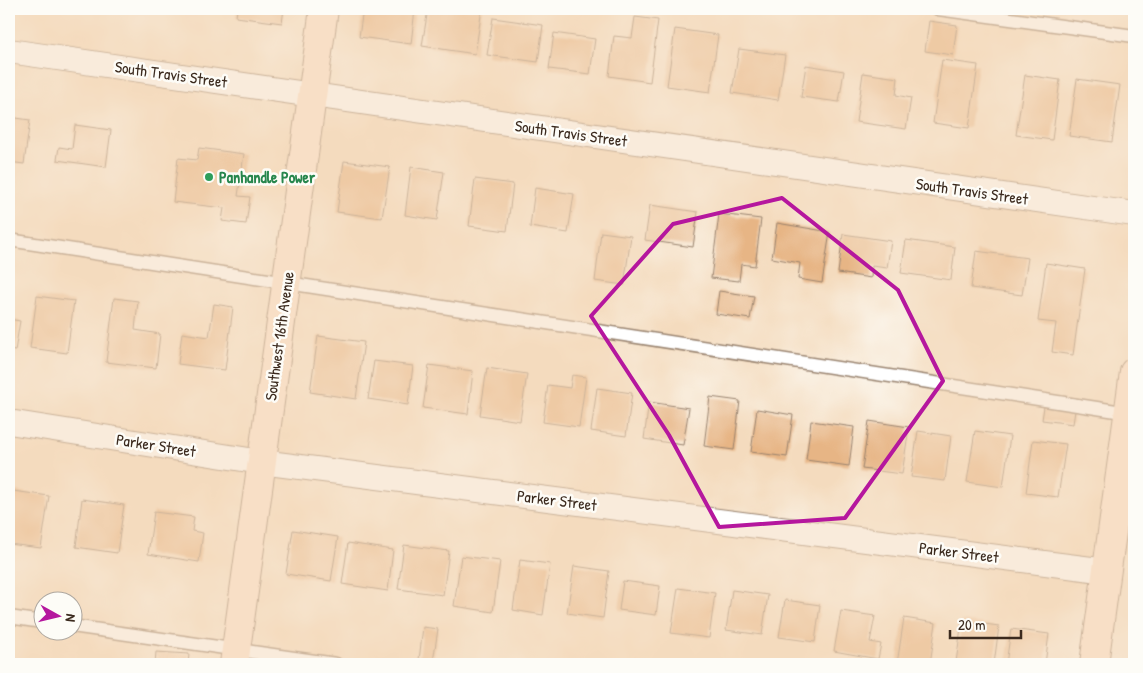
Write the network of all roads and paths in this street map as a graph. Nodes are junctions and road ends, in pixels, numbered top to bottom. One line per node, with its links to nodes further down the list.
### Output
1 (324, 9): 5 (street, Southwest 16th Avenue)
2 (938, 9): 3 (lane)
3 (1134, 36)
4 (9, 51): 5 (street, South Travis Street)
5 (312, 95): 6 (street, South Travis Street); 8 (street, Southwest 16th Avenue)
6 (1134, 214)
7 (9, 240): 8 (lane)
8 (286, 284): 10 (lane); 12 (street, Southwest 16th Avenue)
9 (1134, 372): 10 (street)
10 (1132, 413): 13 (street)
11 (9, 422): 12 (street, Parker Street)
12 (261, 462): 13 (street, Parker Street); 17 (street, Southwest 16th Avenue)
13 (1107, 571): 19 (street)
14 (9, 617): 15 (lane)
15 (32, 620)
16 (82, 628): 17 (lane)
17 (235, 657): 18 (lane)
18 (336, 664)
19 (1094, 664)

